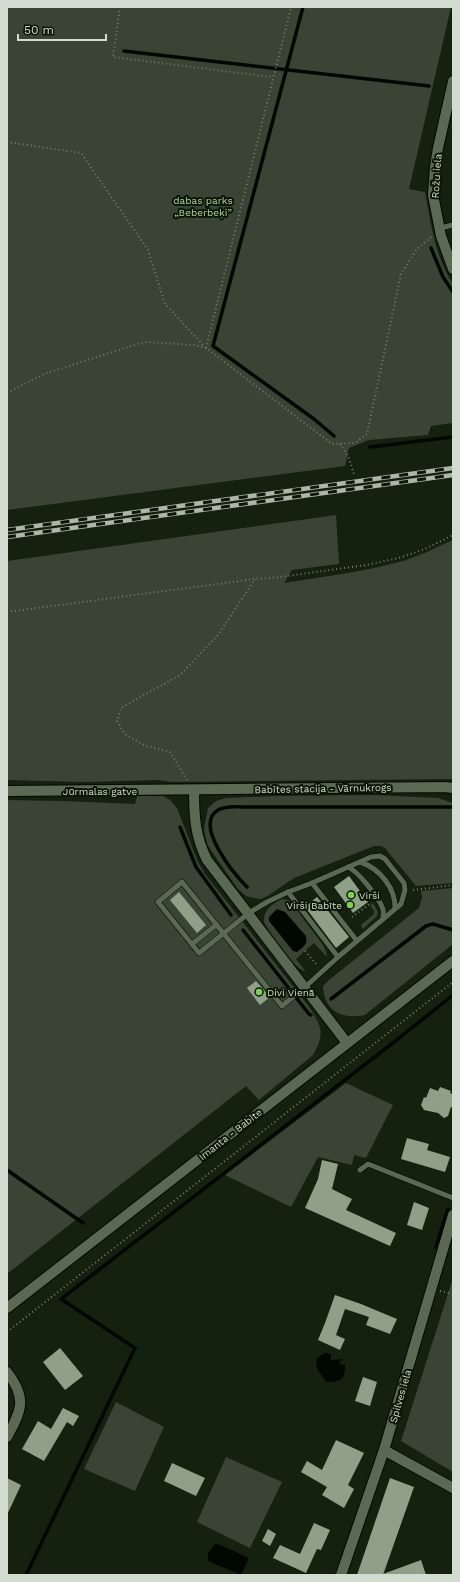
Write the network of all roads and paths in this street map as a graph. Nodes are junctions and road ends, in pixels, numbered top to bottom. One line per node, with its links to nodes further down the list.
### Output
1 (120, 7): 3 (path)
2 (291, 7): 3 (path)
3 (272, 77): 9 (path)
4 (453, 80): 7 (street, Rožu iela)
5 (7, 142): 9 (path)
6 (453, 225): 7 (lane)
7 (440, 228): 8 (street, Rožu iela); 11 (path)
8 (453, 269)
9 (206, 348): 10 (path); 11 (path)
10 (7, 393)
11 (340, 444): 12 (path)
12 (354, 474)
13 (453, 535): 14 (path)
14 (255, 579): 15 (path); 17 (path)
15 (7, 612)
16 (453, 788): 17 (street, Babītes stacija - Vārnukrogs)
17 (194, 790): 18 (street, Jūrmalas gatve); 24 (street)
18 (7, 791)
19 (360, 862): 20 (lane); 23 (lane); 23 (lane)
20 (348, 867): 21 (lane); 25 (lane)
21 (312, 883): 22 (lane); 28 (lane)
22 (288, 892): 24 (lane); 31 (lane)
23 (395, 909): 25 (lane)
24 (249, 914): 27 (lane); 35 (street)
25 (383, 919): 28 (lane)
26 (216, 925): 27 (lane); 29 (lane); 29 (lane)
27 (223, 934): 29 (lane); 35 (lane)
28 (357, 940): 31 (lane)
29 (192, 944)
30 (305, 951): 33 (path)
31 (338, 957): 33 (lane)
32 (453, 961): 36 (street, Imanta - Babīte)
33 (323, 971): 35 (lane)
34 (453, 982): 41 (path)
35 (304, 988): 36 (street)
36 (347, 1043): 40 (street, Imanta - Babīte)
37 (360, 1170): 38 (lane)
38 (453, 1198)
39 (453, 1215): 44 (street, Spilves iela)
40 (7, 1308)
41 (7, 1332)
42 (7, 1372): 43 (street)
43 (7, 1437)
44 (384, 1450): 45 (street); 46 (street, Spilves iela)
45 (453, 1488)
46 (341, 1575)

